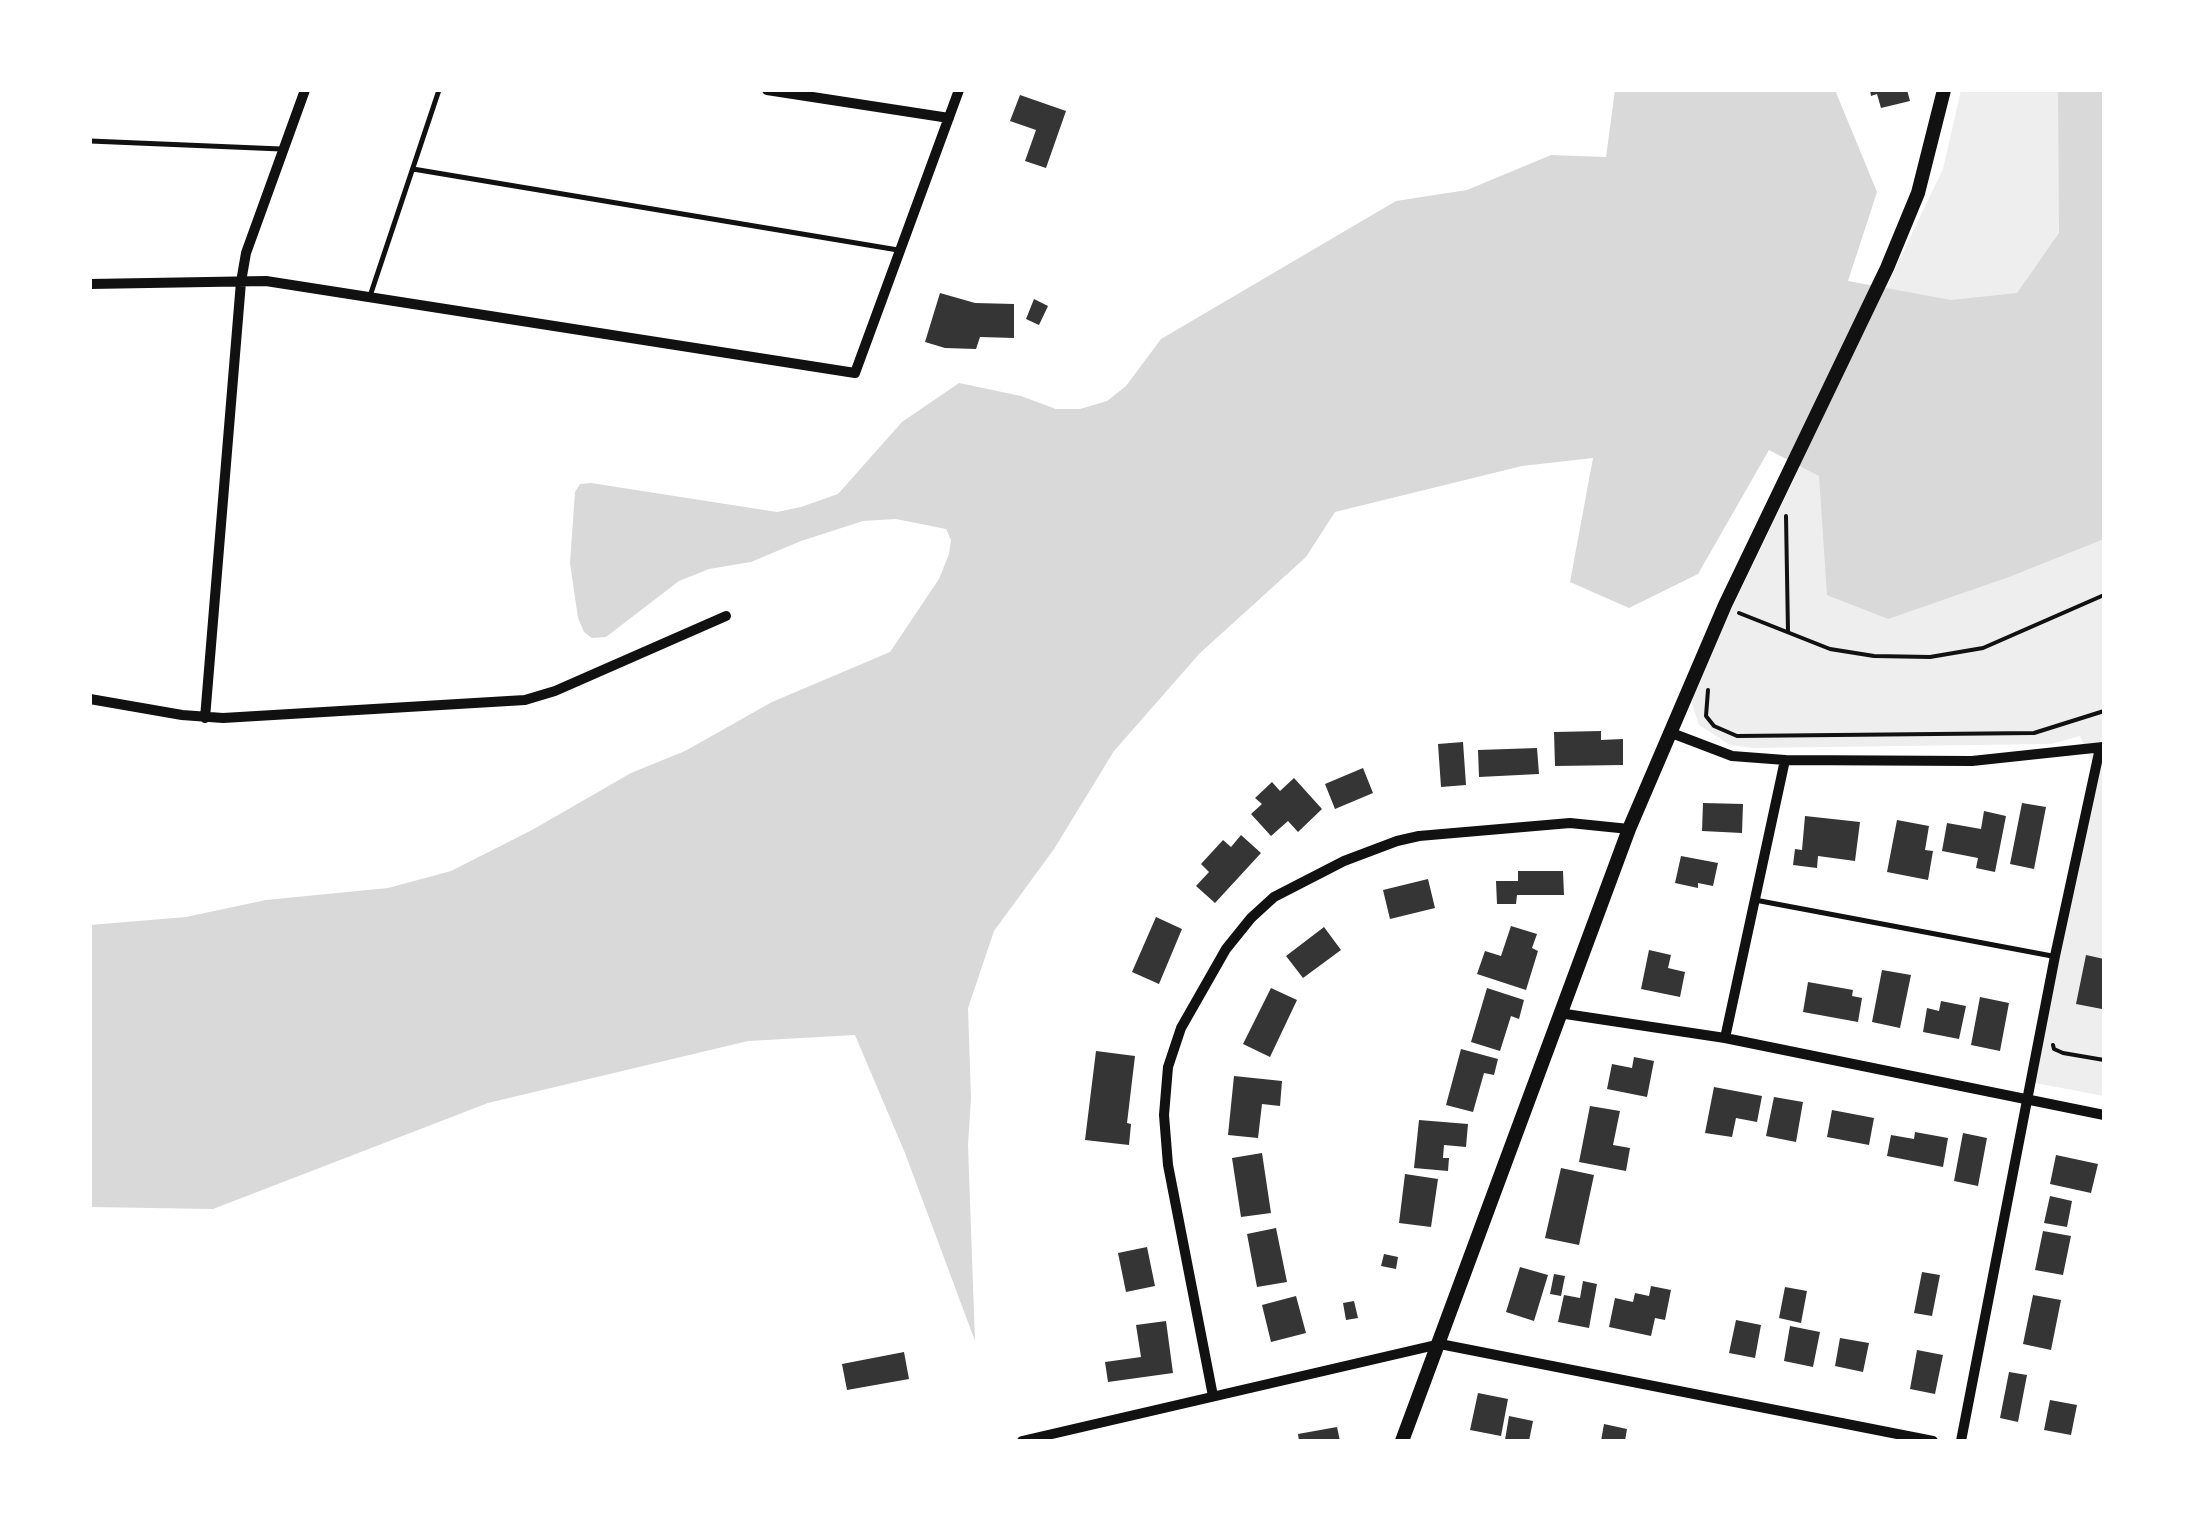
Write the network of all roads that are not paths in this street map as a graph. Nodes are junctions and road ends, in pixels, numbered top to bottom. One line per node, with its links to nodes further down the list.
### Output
1 (305, 90): 8 (street)
2 (439, 90): 9 (lane)
3 (767, 90): 6 (street)
4 (960, 90): 6 (street)
5 (1944, 90): 17 (street)
6 (949, 118): 10 (street)
7 (90, 141): 8 (lane)
8 (284, 150): 11 (street)
9 (413, 169): 10 (lane); 13 (lane)
10 (902, 250): 13 (street)
11 (241, 282): 12 (street); 13 (street); 16 (street)
12 (90, 284)
13 (370, 296)
14 (726, 616): 16 (street)
15 (90, 699): 16 (street)
16 (205, 718)
17 (1669, 732): 19 (street); 20 (street)
18 (2102, 747): 19 (street); 22 (street)
19 (1785, 760): 21 (street)
20 (1629, 829): 23 (street); 28 (street)
21 (1755, 900): 22 (lane); 24 (street)
22 (2055, 956): 25 (street)
23 (1559, 1013): 24 (street); 27 (street)
24 (1725, 1038): 25 (street)
25 (2027, 1099): 26 (street); 32 (street)
26 (2104, 1115)
27 (1440, 1344): 28 (street); 30 (street); 31 (street)
28 (1213, 1396): 29 (street)
29 (1022, 1441)
30 (1402, 1441)
31 (1933, 1441)
32 (1961, 1441)

